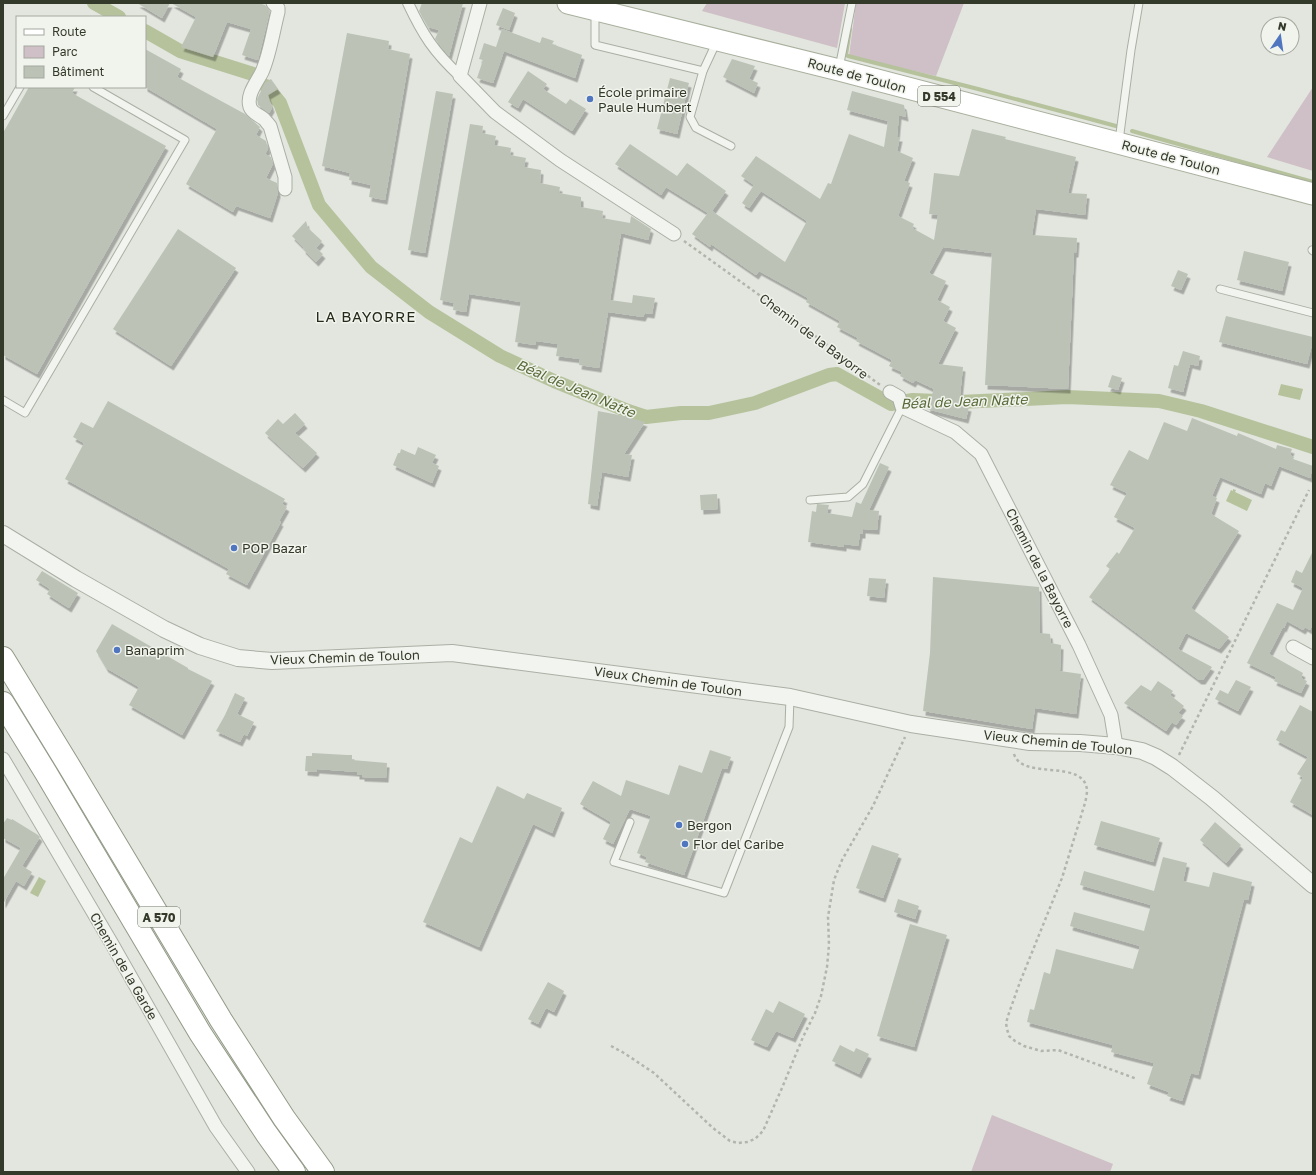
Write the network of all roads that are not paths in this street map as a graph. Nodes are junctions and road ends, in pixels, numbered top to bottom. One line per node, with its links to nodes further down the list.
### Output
1 (273, 3): 17 (street)
2 (408, 3): 11 (street)
3 (480, 3): 11 (street)
4 (568, 3): 7 (main road, Route de Toulon / D 554)
5 (852, 3): 9 (lane)
6 (1139, 3): 15 (lane)
7 (595, 6): 8 (main road, Route de Toulon / D 554); 10 (lane)
8 (718, 40): 9 (main road, Route de Toulon / D 554); 10 (lane)
9 (839, 70): 15 (main road, Route de Toulon / D 554)
10 (703, 71): 16 (lane)
11 (460, 76): 19 (street)
12 (19, 88): 14 (lane)
13 (95, 88): 22 (lane)
14 (3, 116)
15 (1119, 144): 18 (main road, Route de Toulon / D 554)
16 (731, 146)
17 (286, 189)
18 (1312, 194)
19 (674, 234)
20 (1220, 289): 21 (lane)
21 (1313, 313)
22 (3, 400)
23 (898, 400): 24 (lane); 31 (street, Chemin de la Bayorre)
24 (810, 500)
25 (3, 534): 29 (street, Vieux Chemin de Toulon)
26 (1293, 647): 28 (street)
27 (3, 658): 37 (highway, A 570)
28 (1313, 658)
29 (790, 697): 31 (street, Vieux Chemin de Toulon); 33 (lane)
30 (3, 703): 36 (highway, A 570)
31 (1116, 746): 34 (street, Vieux Chemin de Toulon)
32 (3, 759): 35 (street, Chemin de la Garde)
33 (630, 822)
34 (1313, 884)
35 (248, 1172)
36 (294, 1172)
37 (323, 1172)

